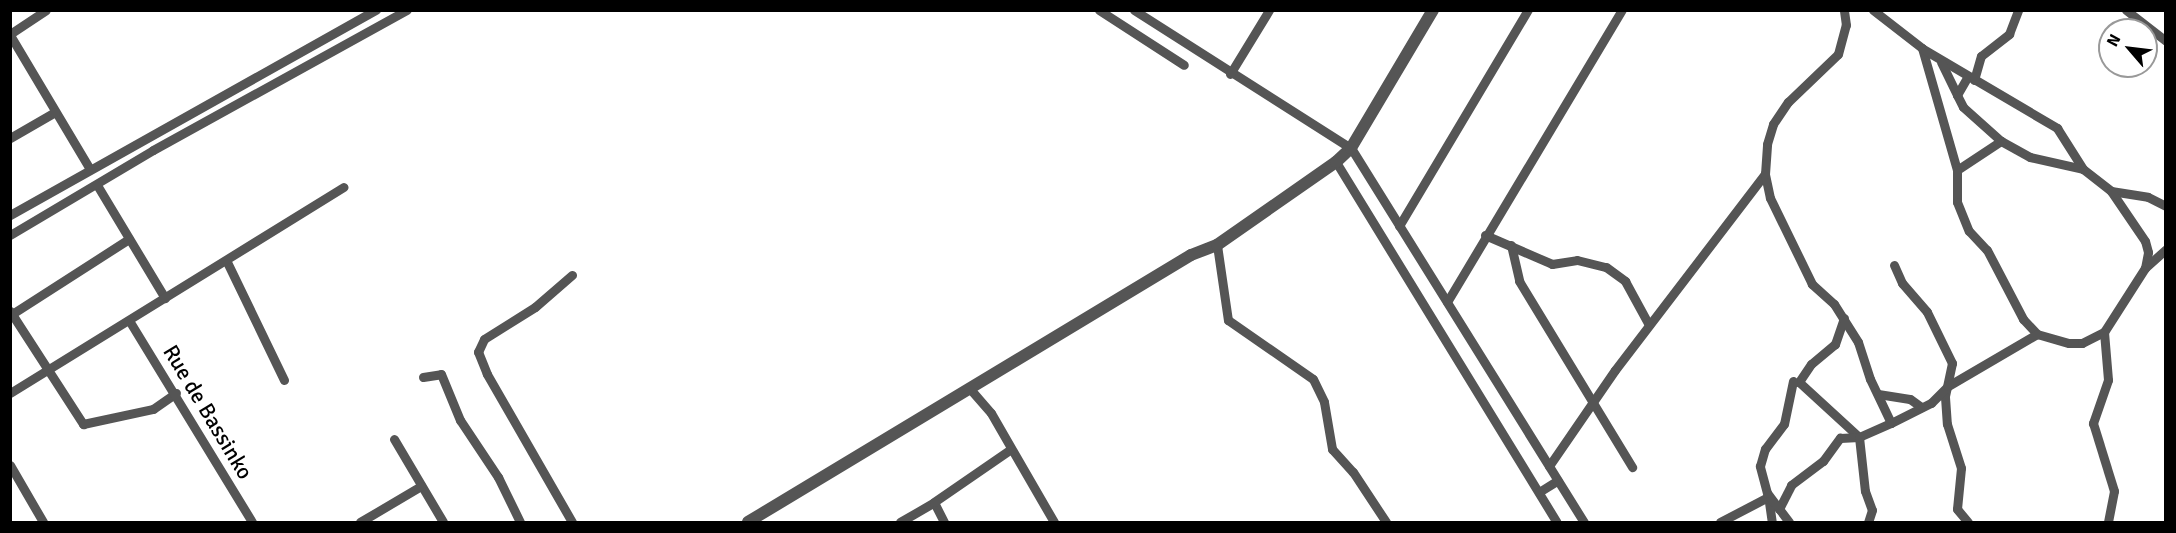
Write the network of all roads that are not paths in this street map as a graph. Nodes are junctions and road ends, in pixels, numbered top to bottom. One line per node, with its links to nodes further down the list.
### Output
1 (46, 10): 14 (street)
2 (376, 10): 27 (street)
3 (407, 10): 31 (street)
4 (1100, 10): 18 (street)
5 (1134, 10): 19 (street)
6 (1269, 10): 19 (street)
7 (1434, 10): 25 (street)
8 (1528, 10): 36 (street)
9 (1622, 10): 38 (street)
10 (1844, 10): 30 (street)
11 (1873, 10): 16 (street)
12 (2018, 10): 20 (street)
13 (2126, 10): 15 (street)
14 (10, 34): 22 (street)
15 (2166, 41)
16 (1922, 48): 17 (street); 29 (street)
17 (1940, 62): 20 (street); 21 (street)
18 (1184, 65)
19 (1230, 74): 25 (street)
20 (1971, 78): 21 (street); 28 (street)
21 (1958, 95): 24 (street)
22 (56, 112): 23 (street); 27 (street)
23 (10, 138)
24 (2001, 141): 28 (street); 29 (street)
25 (1351, 148): 26 (street); 36 (street)
26 (1336, 162): 40 (street); 79 (street)
27 (90, 169): 35 (street)
28 (2083, 169): 33 (street)
29 (1957, 170): 53 (street)
30 (1765, 174): 50 (street); 52 (street)
31 (97, 184): 37 (street); 39 (street)
32 (344, 187): 43 (street)
33 (2111, 191): 34 (street); 45 (street)
34 (2166, 206)
35 (10, 214)
36 (1399, 226): 48 (street)
37 (10, 235)
38 (1485, 235): 41 (street); 48 (street)
39 (129, 239): 47 (street); 49 (street)
40 (1217, 245): 62 (street); 94 (street)
41 (1511, 245): 52 (street); 67 (street)
42 (2166, 249): 45 (street)
43 (228, 262): 47 (street); 59 (street)
44 (1894, 265): 61 (street)
45 (2145, 268): 54 (street)
46 (573, 275): 89 (street)
47 (165, 298): 51 (street)
48 (1447, 302): 75 (street)
49 (11, 313): 57 (street)
50 (1844, 318): 65 (street); 71 (street)
51 (130, 322): 57 (street); 64 (street, Rue de Bassinko)
52 (1649, 325): 67 (street)
53 (2027, 325): 55 (street); 56 (street)
54 (2104, 332): 55 (street); 102 (street)
55 (2037, 334): 56 (street)
56 (2018, 345): 61 (street)
57 (47, 371): 63 (street); 64 (street)
58 (423, 377): 88 (street)
59 (284, 380)
60 (1792, 381): 80 (street)
61 (1948, 386): 68 (street); 101 (street)
62 (971, 390): 73 (street); 83 (street)
63 (10, 393)
64 (176, 393): 85 (street, Rue de Bassinko)
65 (1878, 394): 66 (street); 69 (street)
66 (1899, 399): 68 (street); 69 (street)
67 (1594, 405): 75 (street); 76 (street)
68 (1922, 407): 70 (street)
69 (1886, 412): 70 (street)
70 (1891, 423): 71 (street)
71 (1859, 437): 82 (street); 100 (street)
72 (394, 440): 78 (street)
73 (1011, 449): 81 (street); 93 (street)
74 (10, 465): 84 (street)
75 (1549, 466): 77 (street)
76 (1632, 467)
77 (1558, 480): 79 (street); 96 (street)
78 (421, 486): 86 (street); 87 (street)
79 (1539, 492): 95 (street)
80 (1768, 495): 82 (street); 97 (street); 98 (street)
81 (934, 502): 91 (street); 92 (street)
82 (1779, 509): 99 (street)
83 (767, 518): 90 (street)
84 (43, 522)
85 (252, 522)
86 (360, 522)
87 (443, 522)
88 (520, 522)
89 (572, 522)
90 (748, 522)
91 (900, 522)
92 (944, 522)
93 (1054, 522)
94 (1386, 522)
95 (1557, 522)
96 (1584, 522)
97 (1720, 522)
98 (1772, 522)
99 (1789, 522)
100 (1868, 522)
101 (1968, 522)
102 (2108, 522)

